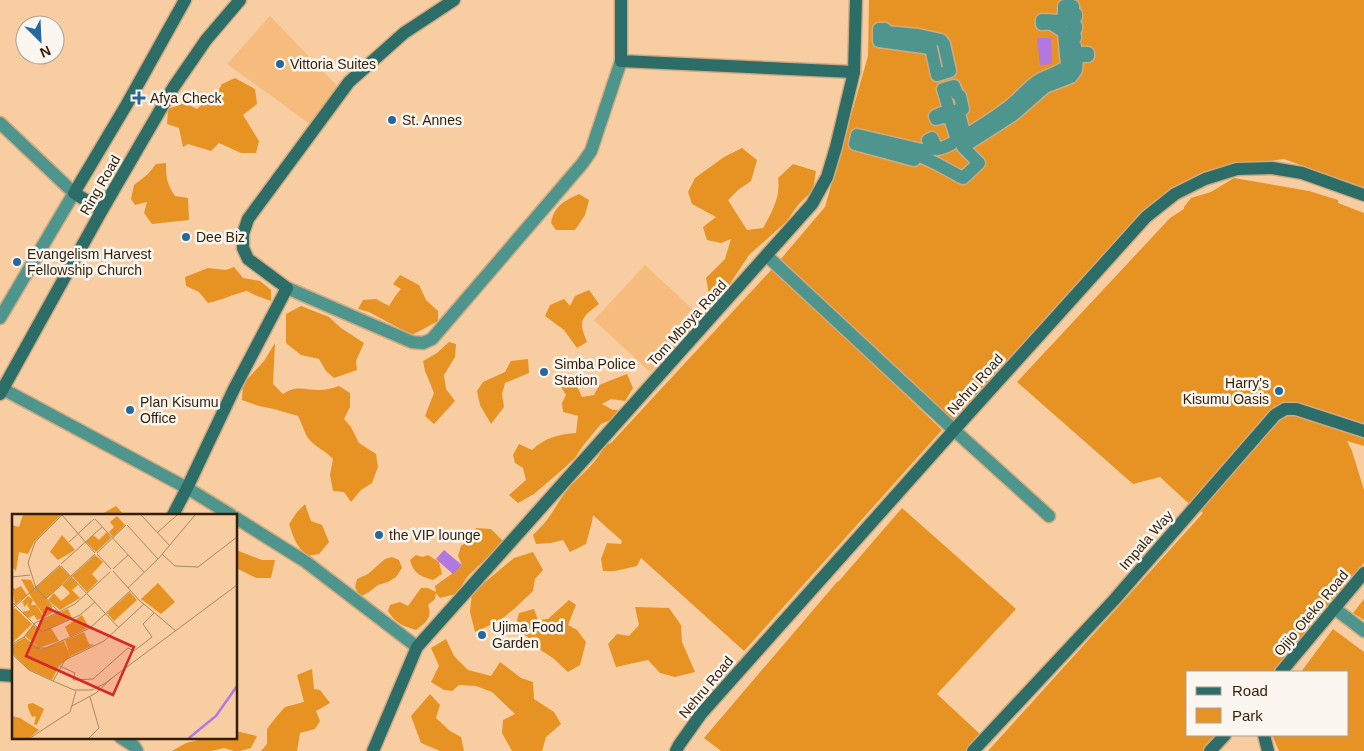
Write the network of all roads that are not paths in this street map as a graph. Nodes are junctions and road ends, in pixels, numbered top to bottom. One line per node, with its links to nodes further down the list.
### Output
1 (185, 0): 11 (street)
2 (240, 0): 13 (street, Ring Road)
3 (454, 0): 15 (street)
4 (621, 0): 7 (street)
5 (856, 0): 9 (street, Tom Mboya Road)
6 (1064, 20): 6 (street)
7 (621, 61): 9 (street); 15 (street)
8 (950, 71): 8 (street)
9 (854, 72): 14 (street, Tom Mboya Road)
10 (0, 123): 11 (street)
11 (74, 193): 13 (street); 16 (street)
12 (1364, 195): 18 (street, Nehru Road)
13 (102, 210): 17 (street, Ring Road)
14 (767, 256): 18 (street); 28 (street, Tom Mboya Road)
15 (287, 288): 20 (street)
16 (0, 318)
17 (2, 391): 20 (street)
18 (954, 430): 23 (street); 35 (street, Nehru Road)
19 (1364, 432): 36 (street, Impala Way)
20 (187, 488): 21 (street); 22 (street)
21 (174, 514)
22 (229, 514)
23 (1050, 516)
24 (238, 519): 28 (street)
25 (1364, 573): 26 (street, Ojijo Oteko Road)
26 (1334, 608): 27 (street); 29 (street, Ojijo Oteko Road)
27 (1364, 630)
28 (417, 648): 34 (street, Tom Mboya Road)
29 (1282, 671)
30 (1224, 736): 37 (street)
31 (1264, 736): 38 (street)
32 (122, 738): 33 (street)
33 (137, 751)
34 (373, 751)
35 (676, 751)
36 (973, 751)
37 (1210, 751)
38 (1268, 751)

